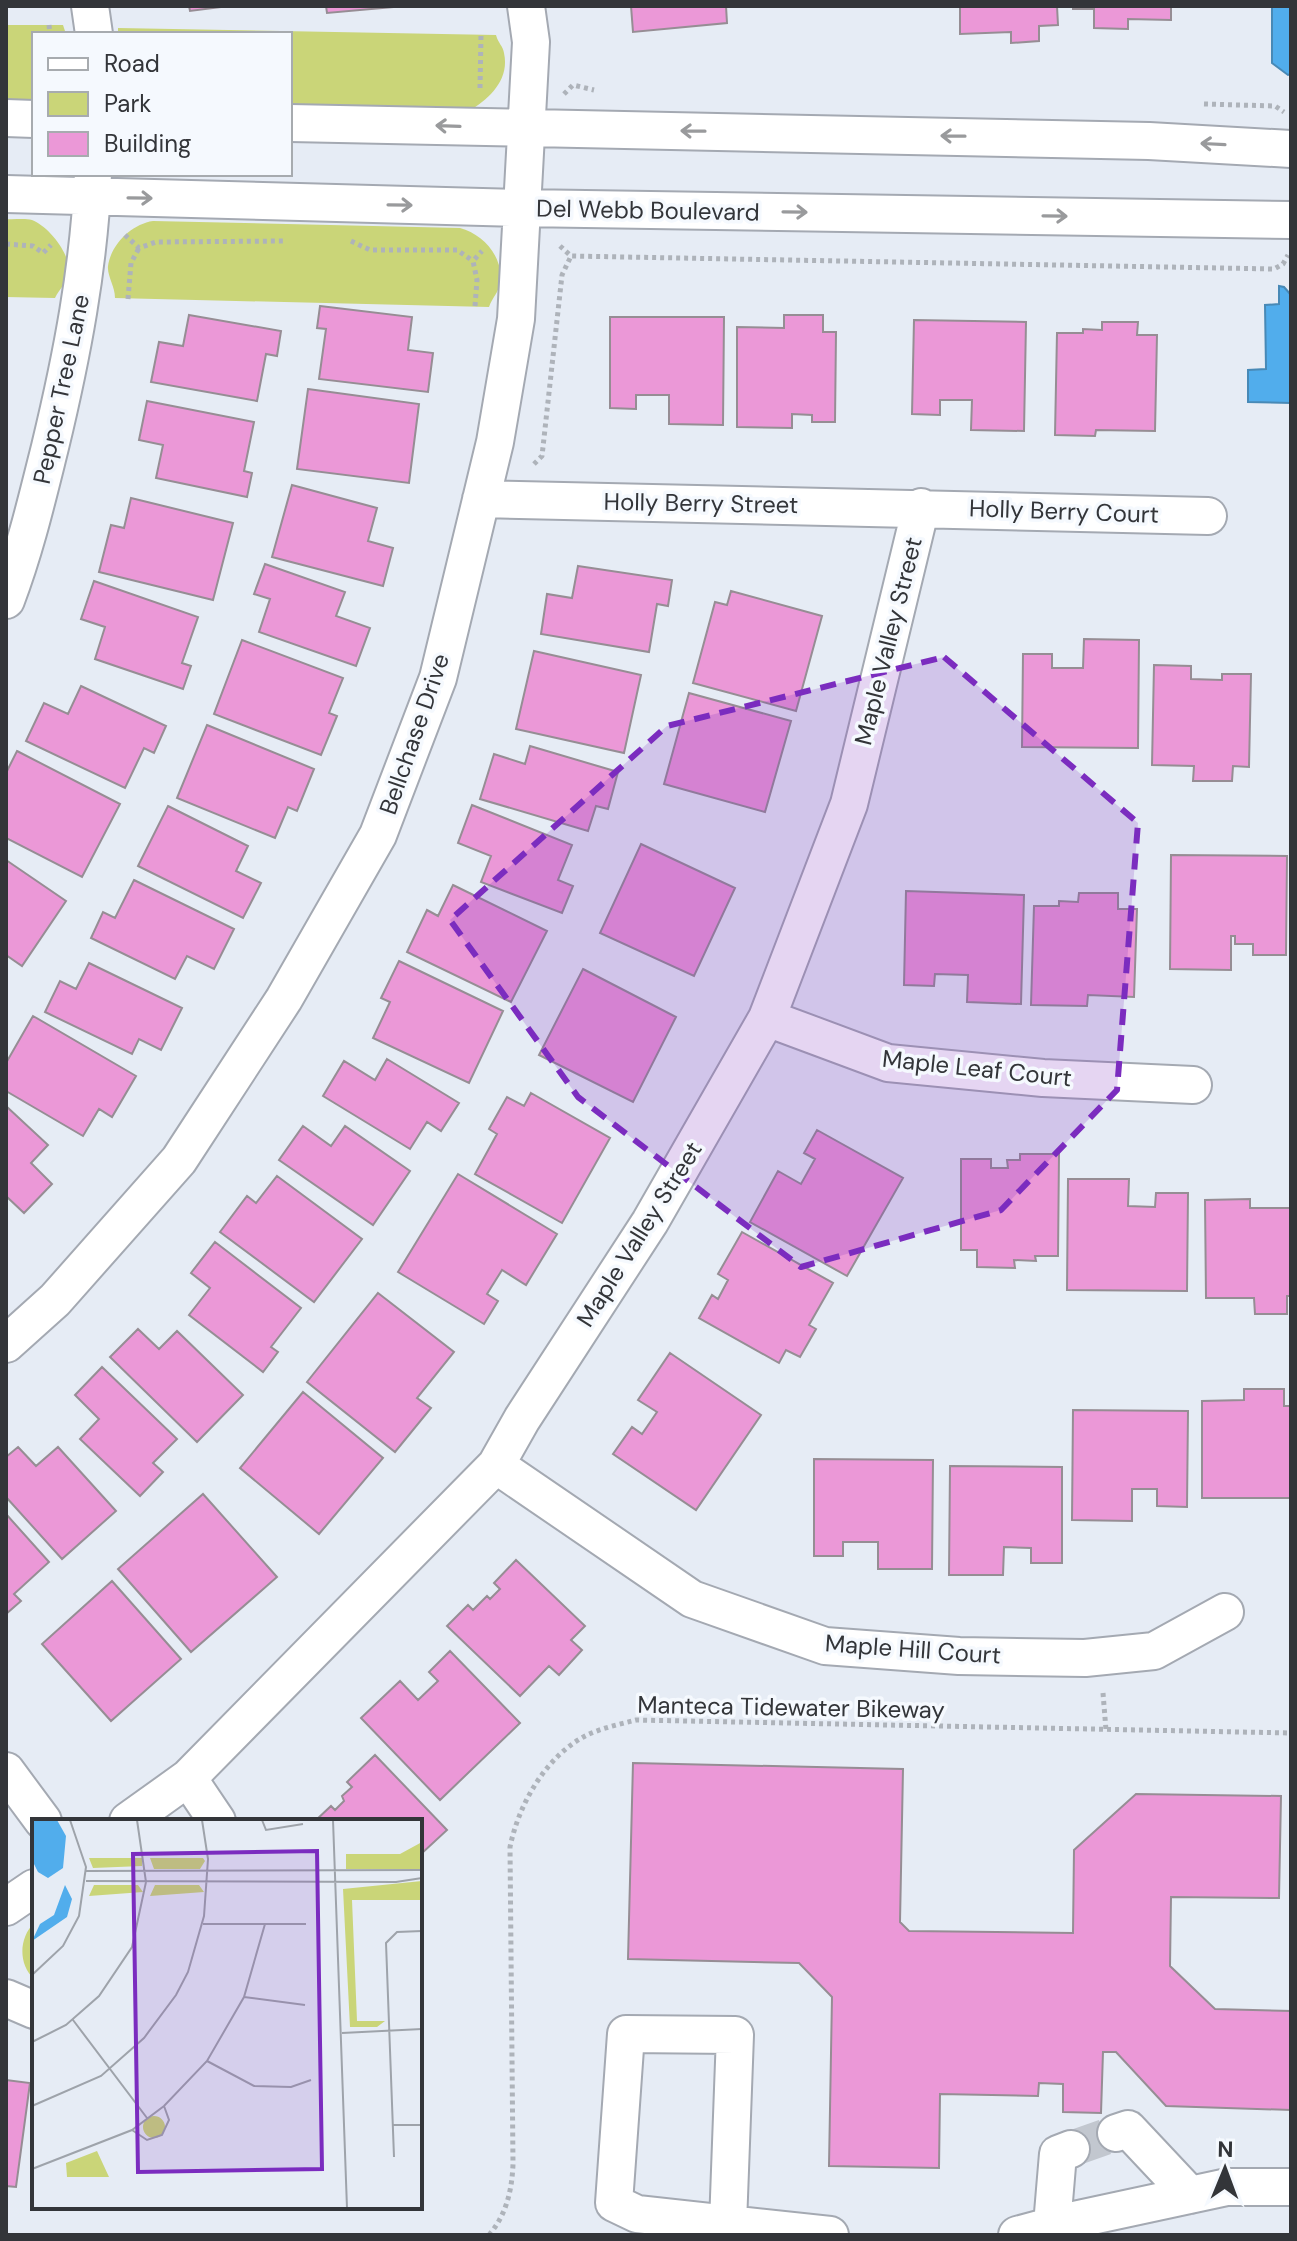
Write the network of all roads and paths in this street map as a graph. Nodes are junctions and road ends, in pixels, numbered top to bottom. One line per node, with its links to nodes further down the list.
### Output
1 (90, 6): 5 (street)
2 (526, 6): 11 (street, Bellchase Drive)
3 (49, 25): 4 (path)
4 (50, 32)
5 (94, 32)
6 (481, 35): 7 (path)
7 (480, 88)
8 (6, 118): 9 (street)
9 (32, 119)
10 (292, 123): 11 (street, one-way to 10)
11 (526, 129): 12 (street, one-way to 11); 15 (street, Bellchase Drive)
12 (1291, 149)
13 (92, 185): 14 (street, Del Webb Boulevard); 15 (street, Del Webb Boulevard, one-way to 15); 33 (street, Pepper Tree Lane)
14 (6, 194)
15 (521, 208): 17 (street, Del Webb Boulevard, one-way to 17); 30 (street, Bellchase Drive)
16 (125, 234): 24 (path)
17 (1290, 237): 25 (path)
18 (56, 241): 21 (path)
19 (291, 241): 24 (path)
20 (337, 241): 26 (path)
21 (6, 244)
22 (488, 244): 26 (path)
23 (559, 245): 25 (path)
24 (139, 248): 27 (path)
25 (571, 256): 29 (path)
26 (473, 261): 28 (path)
27 (128, 299)
28 (475, 306)
29 (534, 464)
30 (481, 499): 31 (street, Holly Berry Street); 36 (street, Bellchase Drive)
31 (921, 507): 32 (street, Holly Berry Court); 34 (street, Maple Valley Street)
32 (1208, 516)
33 (6, 600)
34 (767, 1018): 35 (street, Maple Leaf Court); 37 (street, Maple Valley Street)
35 (1193, 1085)
36 (6, 1344)
37 (496, 1465): 38 (street, Maple Hill Court); 43 (street, Maple Valley Street)
38 (1225, 1612)
39 (1103, 1693): 40 (path)
40 (1106, 1730): 41 (path, Manteca Tidewater Bikeway); 57 (path, Manteca Tidewater Bikeway)
41 (1291, 1733)
42 (6, 1771): 44 (street)
43 (188, 1778): 45 (street, Maple Valley Street); 46 (street)
44 (42, 1819)
45 (131, 1819)
46 (216, 1819)
47 (32, 1889): 48 (street)
48 (6, 1907)
49 (6, 1998): 50 (street)
50 (32, 2009)
51 (1116, 2133): 54 (street)
52 (1071, 2149): 56 (street)
53 (1291, 2187): 54 (street)
54 (1190, 2195): 56 (street)
55 (728, 2224): 55 (street); 58 (street)
56 (1052, 2225): 59 (street)
57 (489, 2235)
58 (830, 2235)
59 (1017, 2235)

